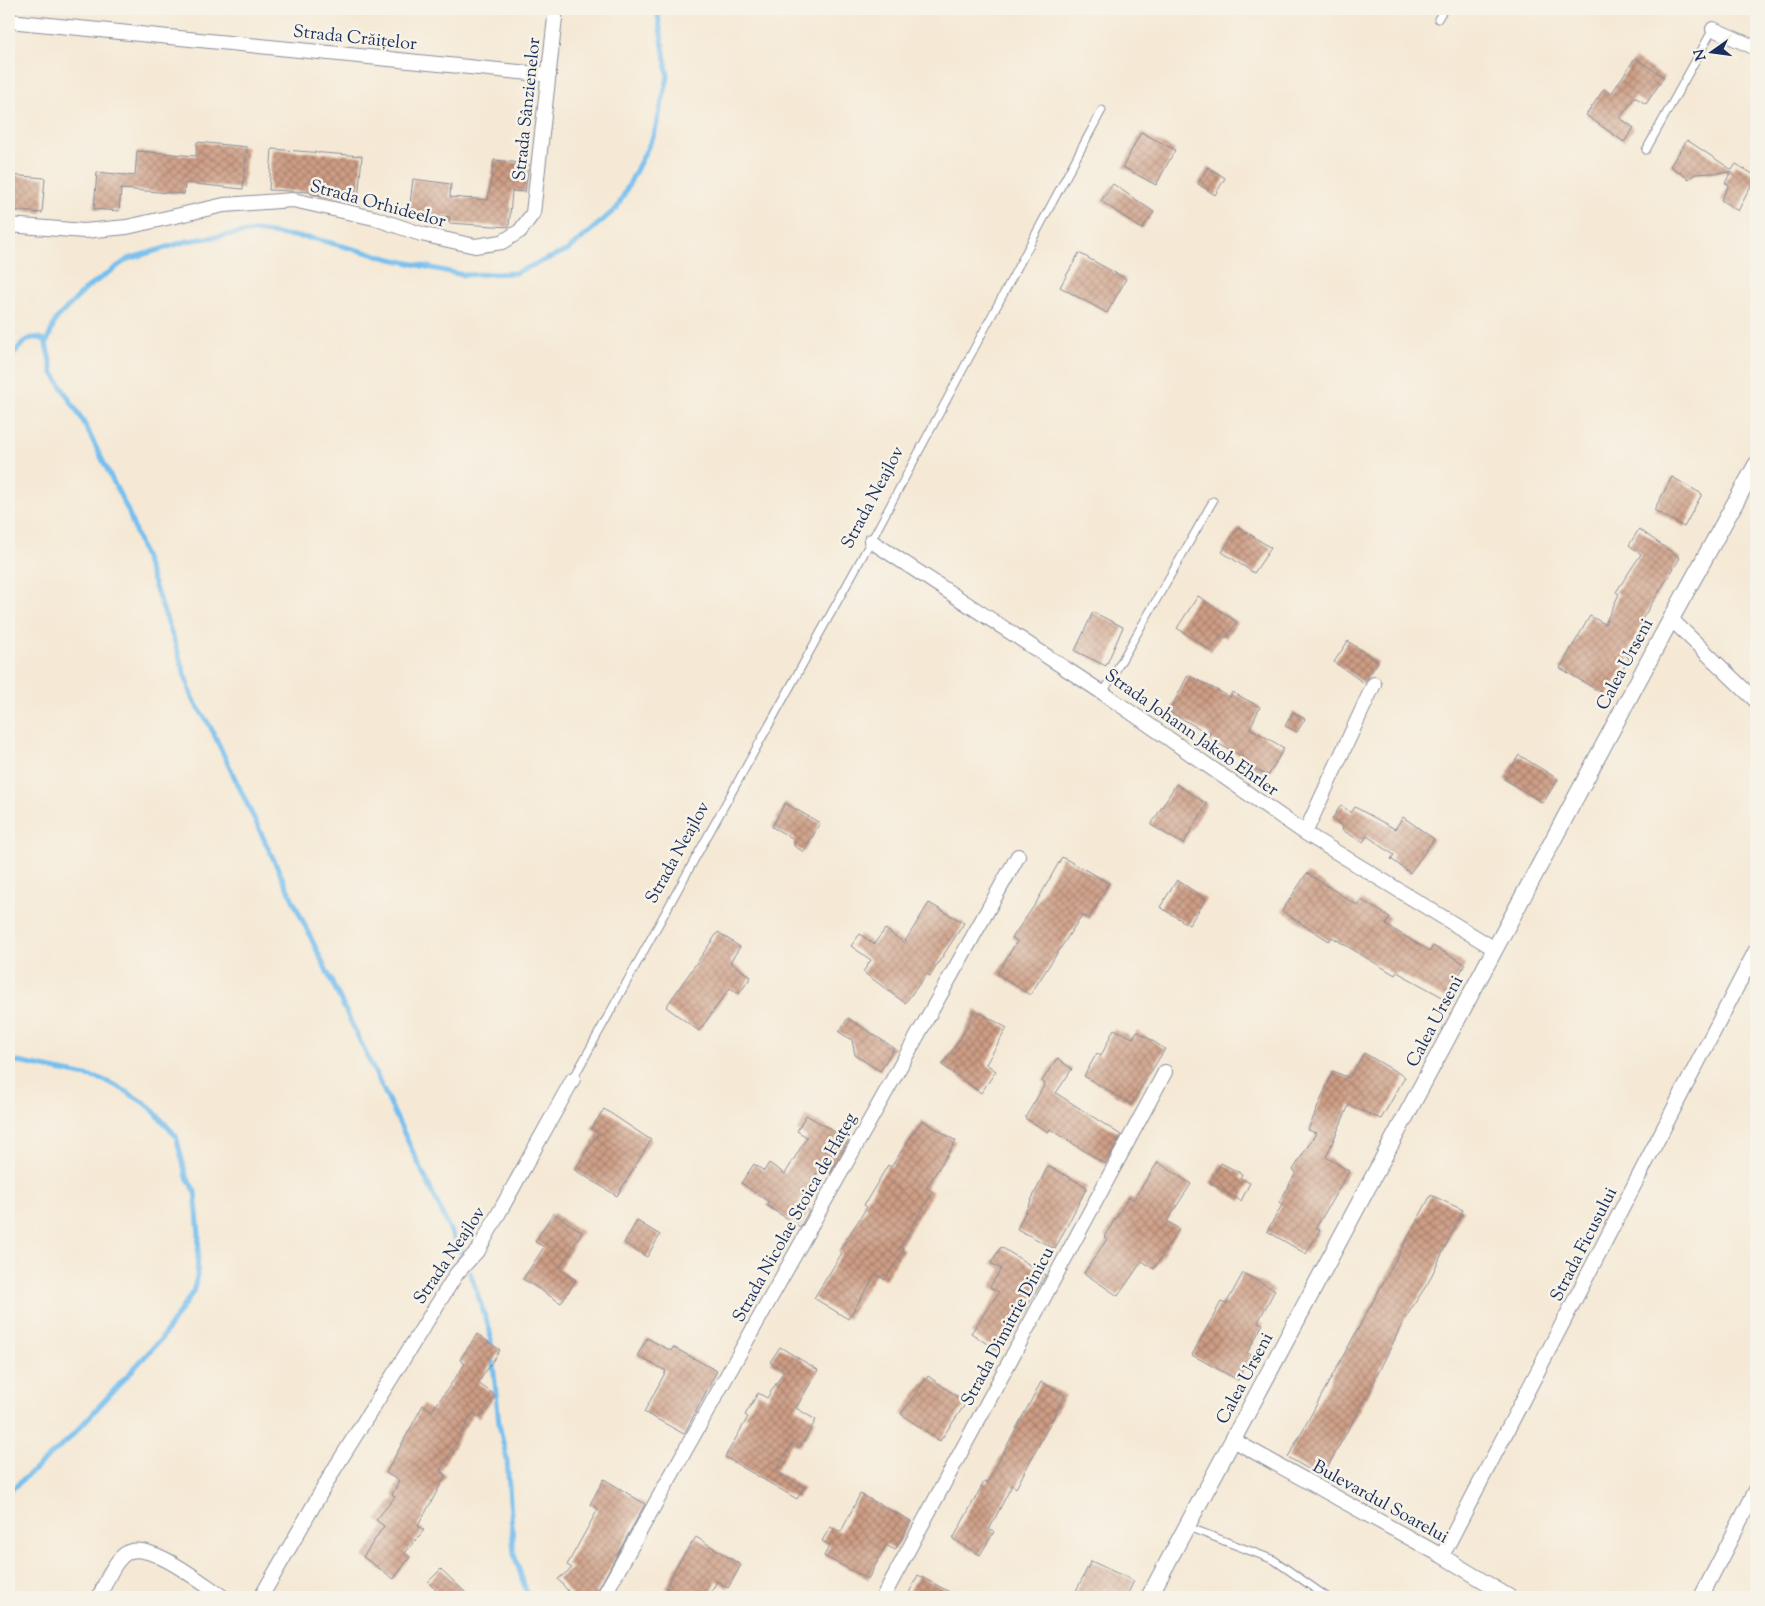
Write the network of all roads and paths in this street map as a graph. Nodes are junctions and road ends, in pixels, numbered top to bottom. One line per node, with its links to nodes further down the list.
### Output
1 (556, 9): 7 (street, Strada Sânzienelor)
2 (1444, 9): 3 (lane)
3 (1438, 18)
4 (9, 21): 7 (street, Strada Crăițelor)
5 (1713, 29): 6 (street); 9 (lane)
6 (1756, 48)
7 (549, 75): 10 (street, Strada Sânzienelor)
8 (1102, 110): 14 (lane, Strada Neajlov)
9 (1646, 150)
10 (533, 213): 11 (street, Strada Orhideelor)
11 (9, 225)
12 (1756, 465): 15 (street, Calea Urseni)
13 (1213, 501): 17 (lane)
14 (871, 541): 17 (street, Strada Johann Jakob Ehrler); 24 (lane, Strada Neajlov)
15 (1671, 619): 18 (street); 21 (street, Calea Urseni)
16 (1374, 684): 19 (street)
17 (1103, 693): 19 (street, Strada Johann Jakob Ehrler)
18 (1756, 701)
19 (1305, 833): 21 (street, Strada Johann Jakob Ehrler)
20 (1018, 856): 32 (street, Strada Nicolae Stoica de Hațeg)
21 (1495, 949): 25 (street, Calea Urseni)
22 (1756, 950): 28 (street, Strada Ficusului)
23 (1165, 1072): 33 (street, Strada Dimitrie Dinicu)
24 (573, 1079): 31 (street, Strada Neajlov)
25 (1233, 1440): 27 (street, Calea Urseni); 28 (street, Bulevardul Soarelui)
26 (1756, 1490): 37 (street)
27 (1187, 1526): 34 (street, Calea Urseni); 35 (lane)
28 (1442, 1556): 36 (street, Bulevardul Soarelui)
29 (99, 1597): 30 (street)
30 (223, 1597)
31 (261, 1597)
32 (603, 1597)
33 (883, 1597)
34 (1149, 1597)
35 (1327, 1597)
36 (1510, 1597)
37 (1701, 1597)

